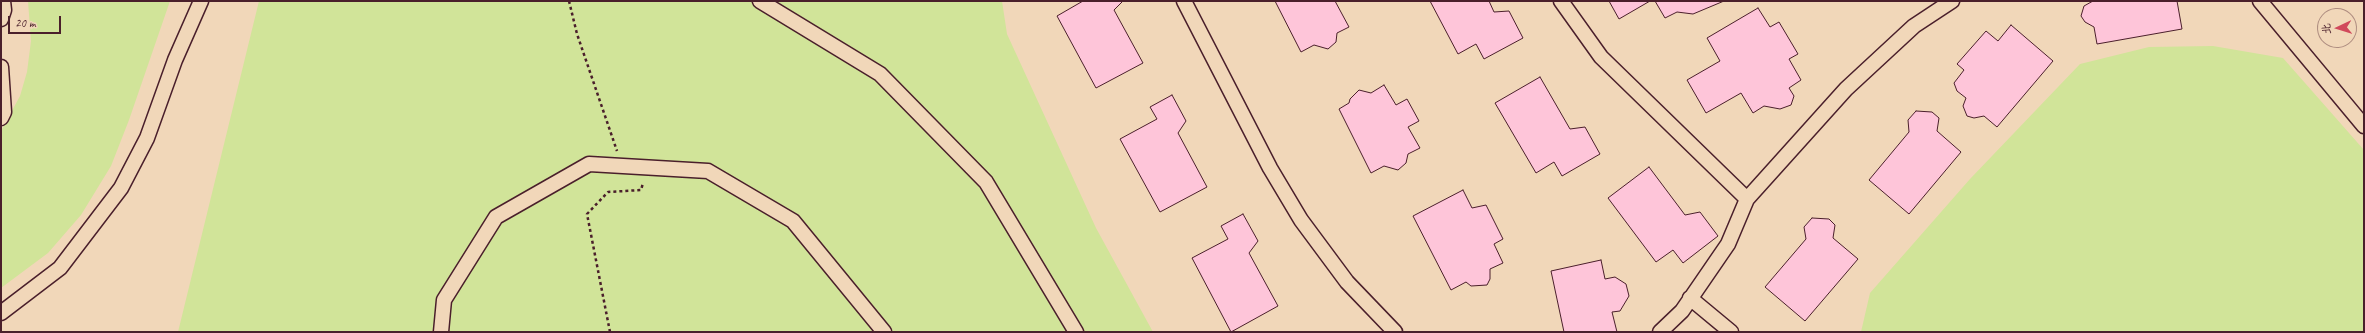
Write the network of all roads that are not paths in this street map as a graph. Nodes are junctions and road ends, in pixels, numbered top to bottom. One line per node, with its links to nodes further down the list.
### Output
1 (3, 1): 8 (street)
2 (201, 1): 14 (street)
3 (760, 1): 17 (street)
4 (1184, 1): 18 (street)
5 (1561, 1): 12 (street)
6 (1952, 1): 12 (street)
7 (2260, 1): 11 (street)
8 (1, 19)
9 (1, 67): 10 (street)
10 (1, 118)
11 (2364, 126)
12 (1747, 199): 13 (street)
13 (1690, 298): 19 (street); 20 (street)
14 (1, 313)
15 (440, 332): 16 (street)
16 (884, 332)
17 (1076, 332)
18 (1395, 332)
19 (1660, 332)
20 (1731, 332)

